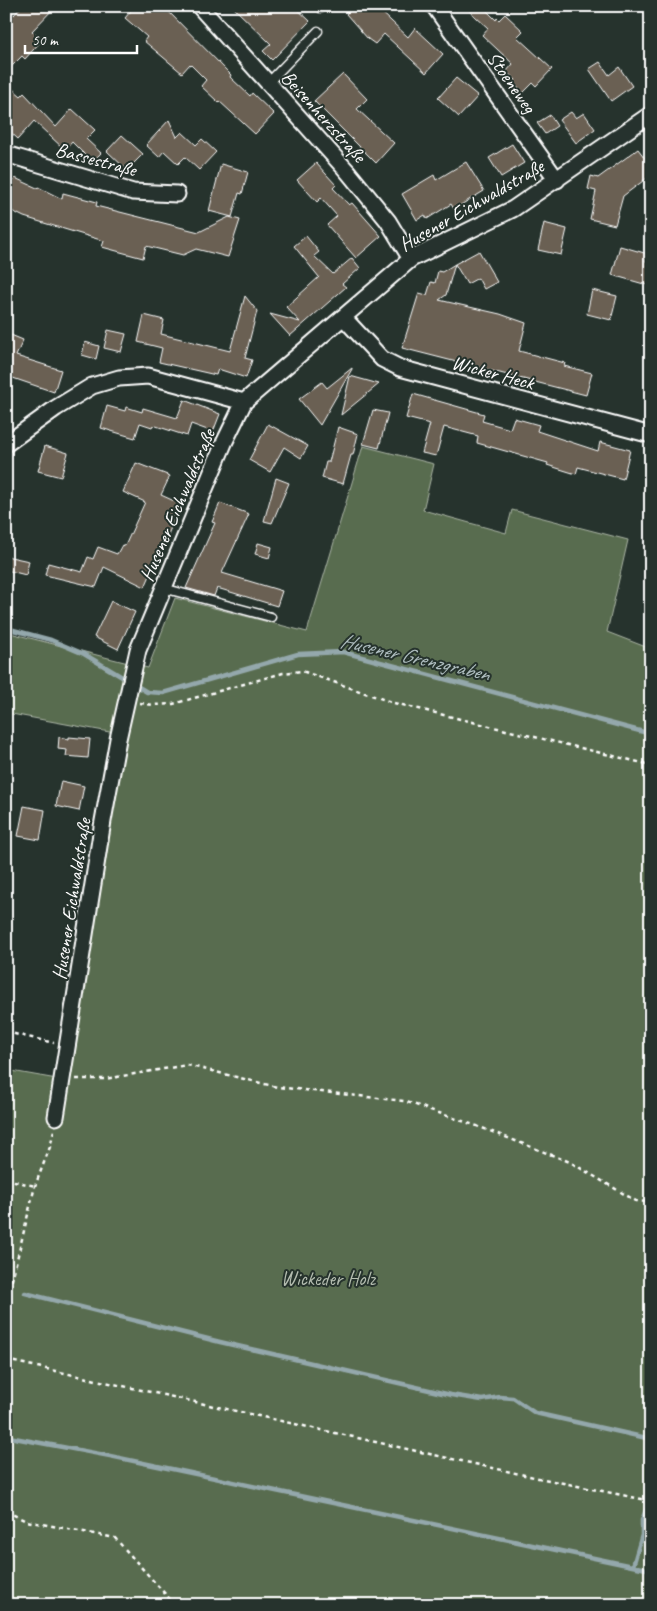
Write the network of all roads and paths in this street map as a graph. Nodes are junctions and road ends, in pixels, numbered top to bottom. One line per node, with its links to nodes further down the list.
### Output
1 (199, 6): 4 (street, Beisenherzstraße)
2 (434, 6): 7 (street, Stoeneweg)
3 (318, 31): 4 (lane)
4 (268, 83): 9 (street, Beisenherzstraße)
5 (651, 114): 7 (street, Husener Eichwaldstraße)
6 (6, 154): 8 (street, Bassestraße)
7 (557, 180): 9 (street, Husener Eichwaldstraße)
8 (177, 194)
9 (412, 259): 10 (street, Husener Eichwaldstraße)
10 (343, 317): 11 (street, Husener Eichwaldstraße); 12 (street, Wicker Heck)
11 (244, 402): 13 (street); 14 (street, Husener Eichwaldstraße)
12 (651, 435)
13 (6, 444)
14 (163, 588): 15 (lane); 16 (street, Husener Eichwaldstraße)
15 (271, 616)
16 (127, 697): 17 (path); 19 (street, Husener Eichwaldstraße)
17 (651, 765)
18 (6, 1032): 19 (path)
19 (68, 1047): 20 (street, Husener Eichwaldstraße)
20 (63, 1080): 21 (street, Husener Eichwaldstraße); 24 (path)
21 (56, 1116): 23 (path)
22 (6, 1179): 23 (path)
23 (35, 1186): 25 (path)
24 (651, 1202)
25 (6, 1304)
26 (6, 1360): 27 (path)
27 (651, 1501)
28 (6, 1512): 29 (path)
29 (175, 1605)

